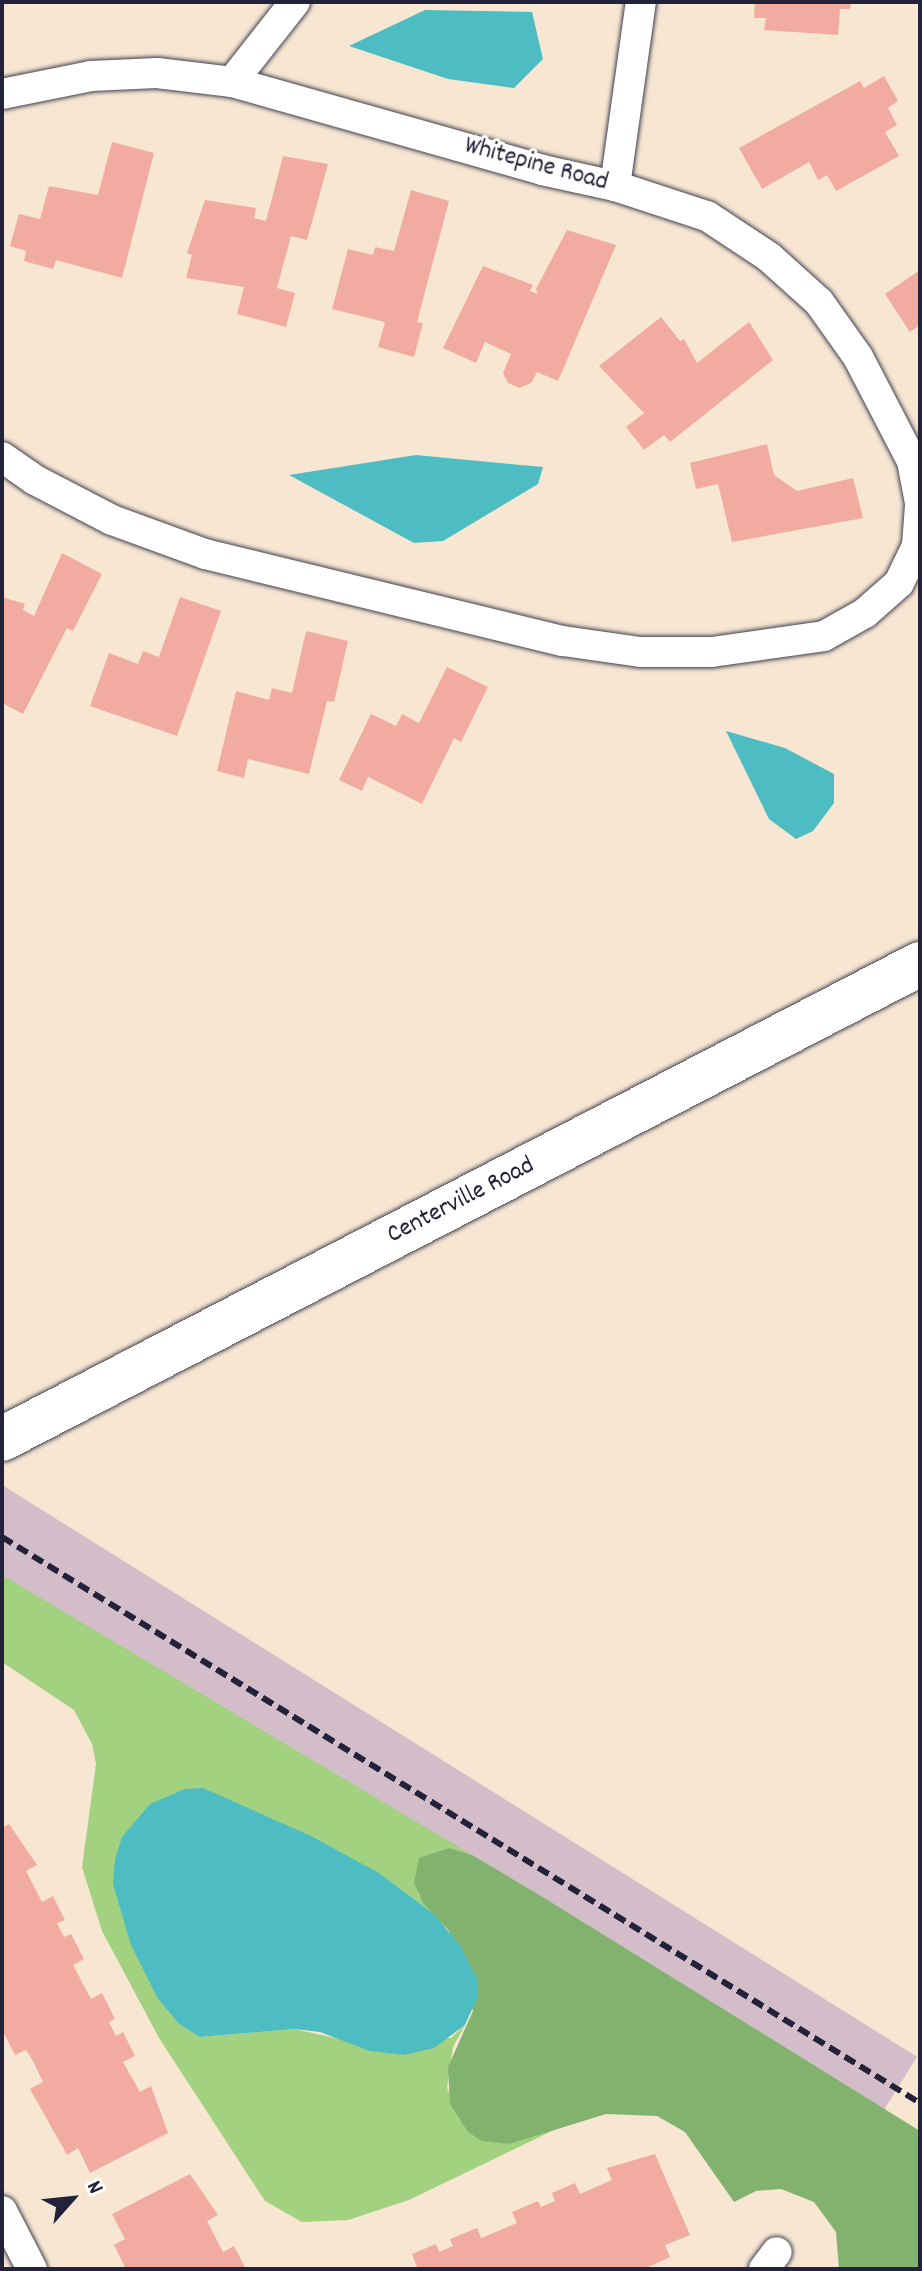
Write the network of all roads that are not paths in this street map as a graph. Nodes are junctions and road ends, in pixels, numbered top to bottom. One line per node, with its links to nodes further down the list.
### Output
1 (295, 2): 3 (street)
2 (641, 2): 5 (street)
3 (232, 82): 4 (street, Whitepine Road); 5 (street, Whitepine Road)
4 (2, 94)
5 (615, 186): 7 (street, Whitepine Road)
6 (2, 457): 7 (street, Whitepine Road)
7 (920, 504)
8 (920, 964): 9 (main road, Centerville Road)
9 (2, 1439)
10 (2, 2211): 11 (street)
11 (32, 2269)

